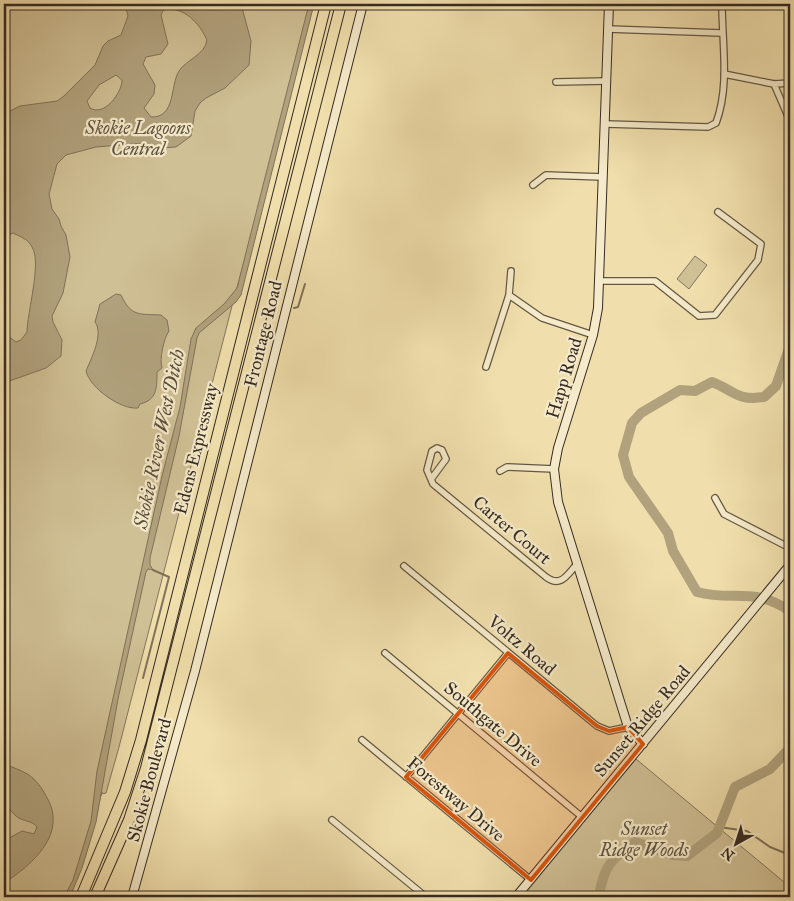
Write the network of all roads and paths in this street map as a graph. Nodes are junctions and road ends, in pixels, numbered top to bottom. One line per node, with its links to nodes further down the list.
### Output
1 (326, 4): 42 (highway, Edens Expressway)
2 (340, 4): 43 (highway, Edens Expressway)
3 (362, 4): 33 (street, Frontage Road)
4 (609, 4): 6 (street, Happ Road)
5 (722, 4): 7 (street)
6 (608, 29): 7 (street); 9 (street, Happ Road)
7 (722, 33): 8 (street)
8 (724, 74): 12 (street); 14 (street)
9 (607, 81): 10 (street); 14 (street, Happ Road)
10 (556, 82)
11 (790, 83): 12 (street)
12 (774, 84): 13 (street)
13 (790, 121)
14 (606, 124): 15 (street, Happ Road)
15 (602, 177): 16 (street); 19 (street, Happ Road)
16 (533, 185)
17 (718, 212): 19 (street)
18 (512, 271): 20 (street)
19 (600, 281): 21 (street, Happ Road)
20 (509, 295): 21 (street); 22 (street)
21 (593, 335): 23 (street, Happ Road)
22 (486, 367)
23 (554, 469): 24 (street); 28 (street, Happ Road)
24 (500, 471)
25 (432, 478): 25 (street); 28 (street, Carter Court)
26 (715, 498): 27 (street)
27 (790, 548)
28 (577, 564): 35 (street, Happ Road)
29 (404, 566): 31 (street, Voltz Road)
30 (790, 567): 37 (street, Sunset Ridge Road)
31 (508, 652): 34 (street); 35 (street, Voltz Road)
32 (385, 654): 34 (street, Southgate Drive)
33 (195, 671): 44 (street, Skokie Boulevard)
34 (457, 714): 38 (street); 39 (street, Southgate Drive)
35 (628, 727): 37 (street, Happ Road)
36 (362, 740): 38 (street, Forestway Drive)
37 (643, 744): 39 (street, Sunset Ridge Road)
38 (406, 777): 41 (street, Forestway Drive)
39 (582, 817): 41 (street, Sunset Ridge Road)
40 (332, 820): 45 (street)
41 (531, 880): 46 (street, Sunset Ridge Road)
42 (81, 897)
43 (95, 897)
44 (132, 897)
45 (426, 897)
46 (516, 897)

